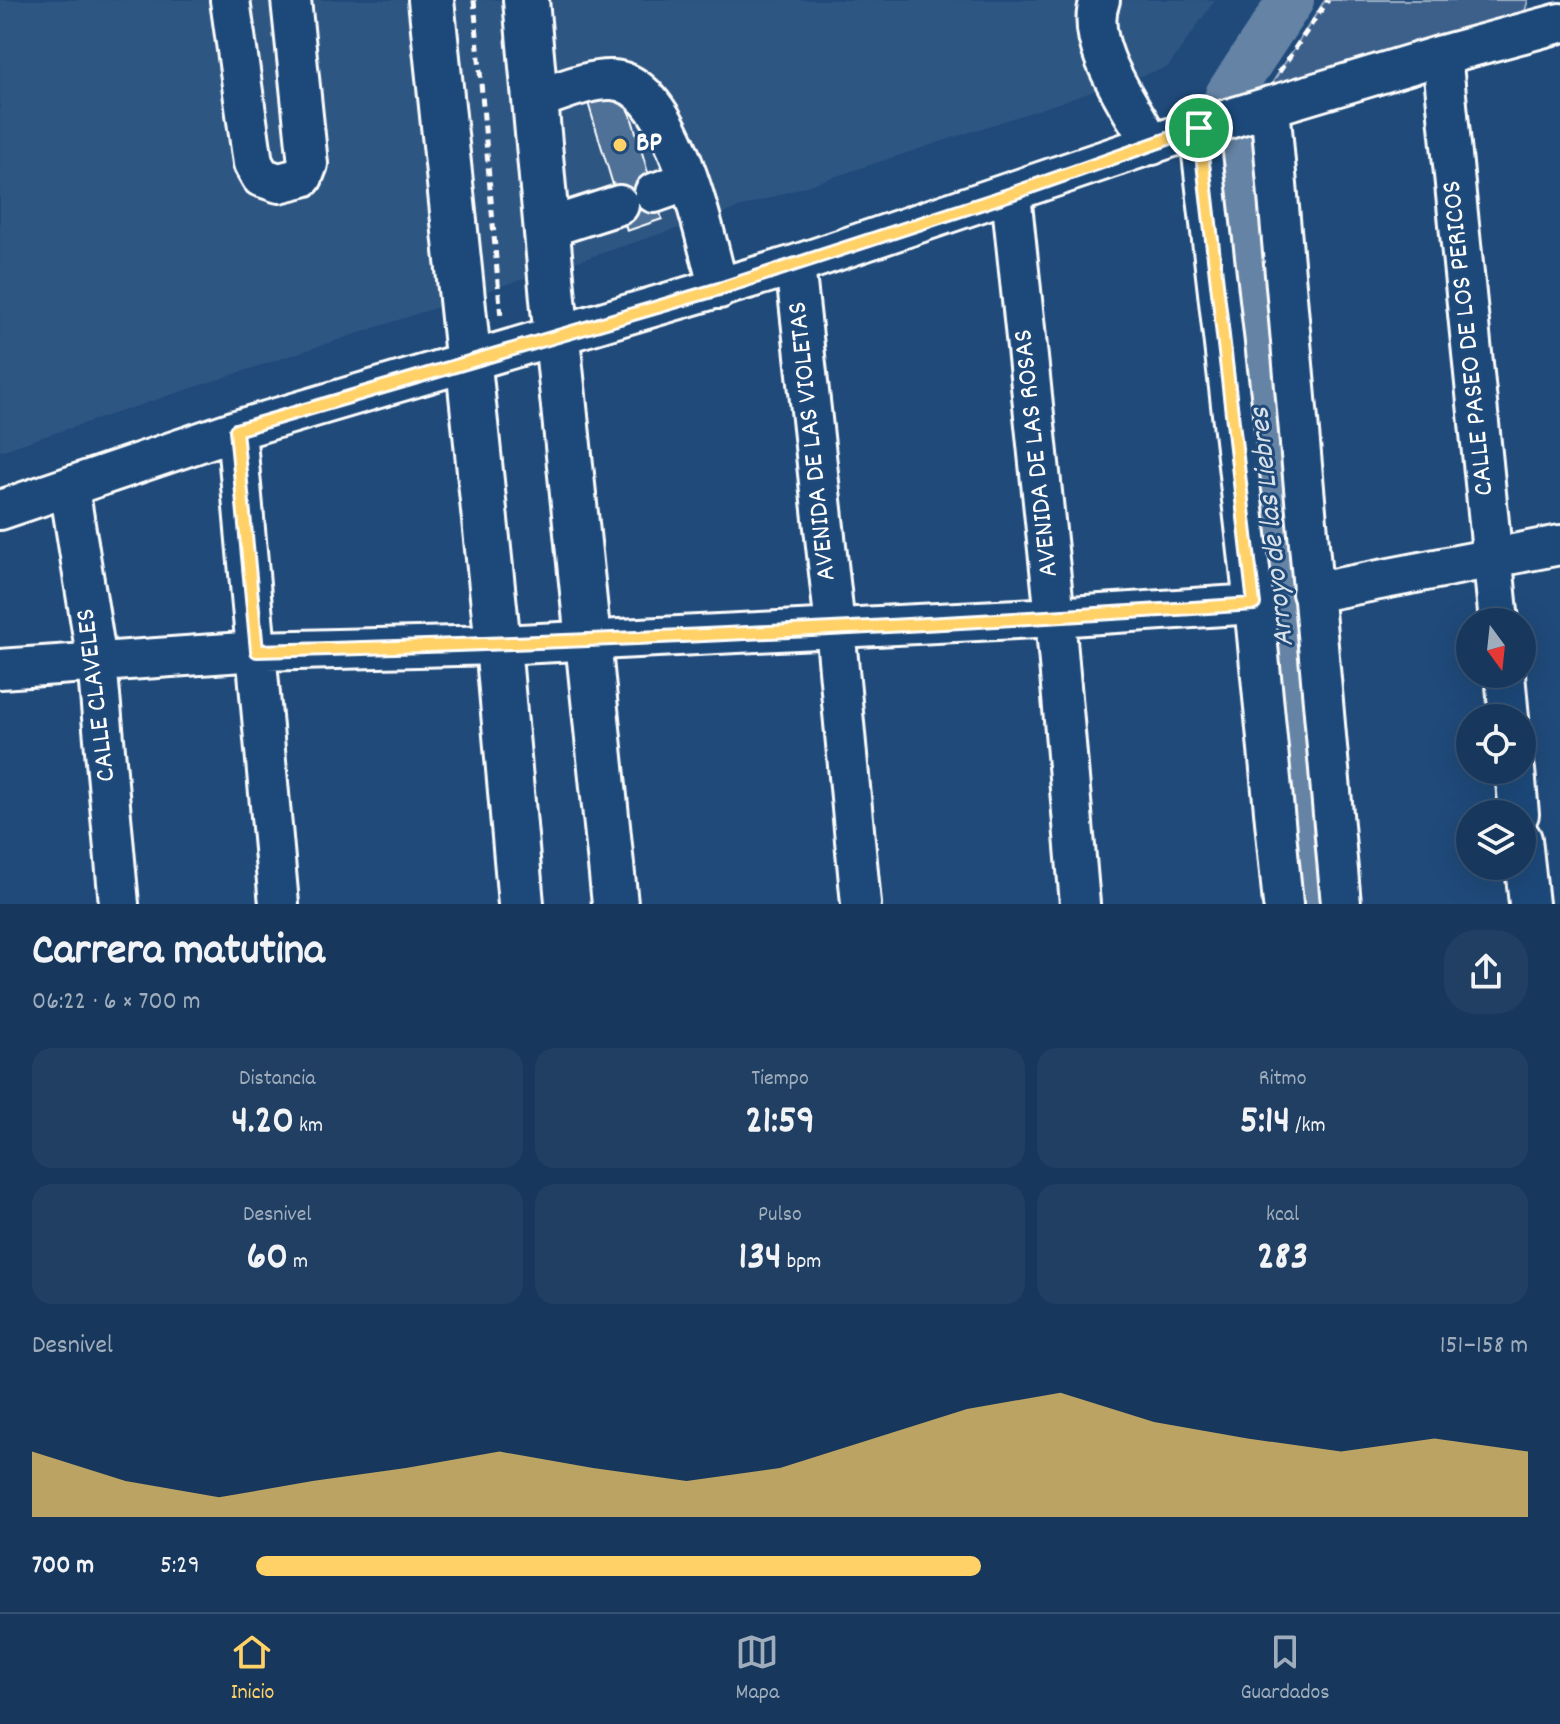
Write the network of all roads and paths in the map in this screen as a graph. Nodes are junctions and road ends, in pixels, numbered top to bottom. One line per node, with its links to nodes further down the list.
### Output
1 (431, 0): 19 (main road)
2 (526, 0): 10 (main road)
3 (1100, 0): 12 (street)
4 (1328, 0): 9 (path)
5 (292, 7): 6 (street); 6 (street)
6 (232, 13)
7 (1554, 16): 8 (street)
8 (1442, 55): 9 (street); 24 (street, CALLE PASEO DE LOS PERICOS)
9 (1269, 97): 11 (street); 25 (street)
10 (534, 100): 13 (street); 15 (main road)
11 (1203, 127): 12 (street); 26 (street)
12 (1152, 145): 14 (street)
13 (653, 193): 15 (street); 17 (street)
14 (1011, 194): 16 (street); 28 (street, AVENIDA DE LAS ROSAS)
15 (547, 228): 18 (main road)
16 (795, 265): 17 (street); 29 (street, AVENIDA DE LAS VIOLETAS)
17 (719, 289): 18 (street)
18 (558, 336): 19 (street); 30 (main road)
19 (469, 360): 20 (street); 31 (main road)
20 (236, 430): 21 (street); 32 (street)
21 (69, 487): 22 (street); 33 (street, CALLE CLAVELES)
22 (0, 510)
23 (1560, 545): 24 (street)
24 (1493, 560): 25 (street); 27 (street, CALLE PASEO DE LOS PERICOS)
25 (1312, 593): 43 (street)
26 (1254, 604): 28 (street); 42 (street)
27 (1498, 608)
28 (1055, 617): 29 (street); 41 (street, AVENIDA DE LAS ROSAS)
29 (835, 627): 30 (street); 40 (street, AVENIDA DE LAS VIOLETAS)
30 (590, 640): 31 (street); 39 (main road)
31 (498, 645): 32 (street); 38 (main road)
32 (257, 651): 33 (street); 37 (street)
33 (97, 662): 34 (street); 36 (street, CALLE CLAVELES)
34 (0, 669)
35 (1526, 880): 44 (street)
36 (119, 904)
37 (279, 904)
38 (521, 904)
39 (615, 904)
40 (861, 904)
41 (1080, 904)
42 (1283, 904)
43 (1341, 904)
44 (1529, 904)

